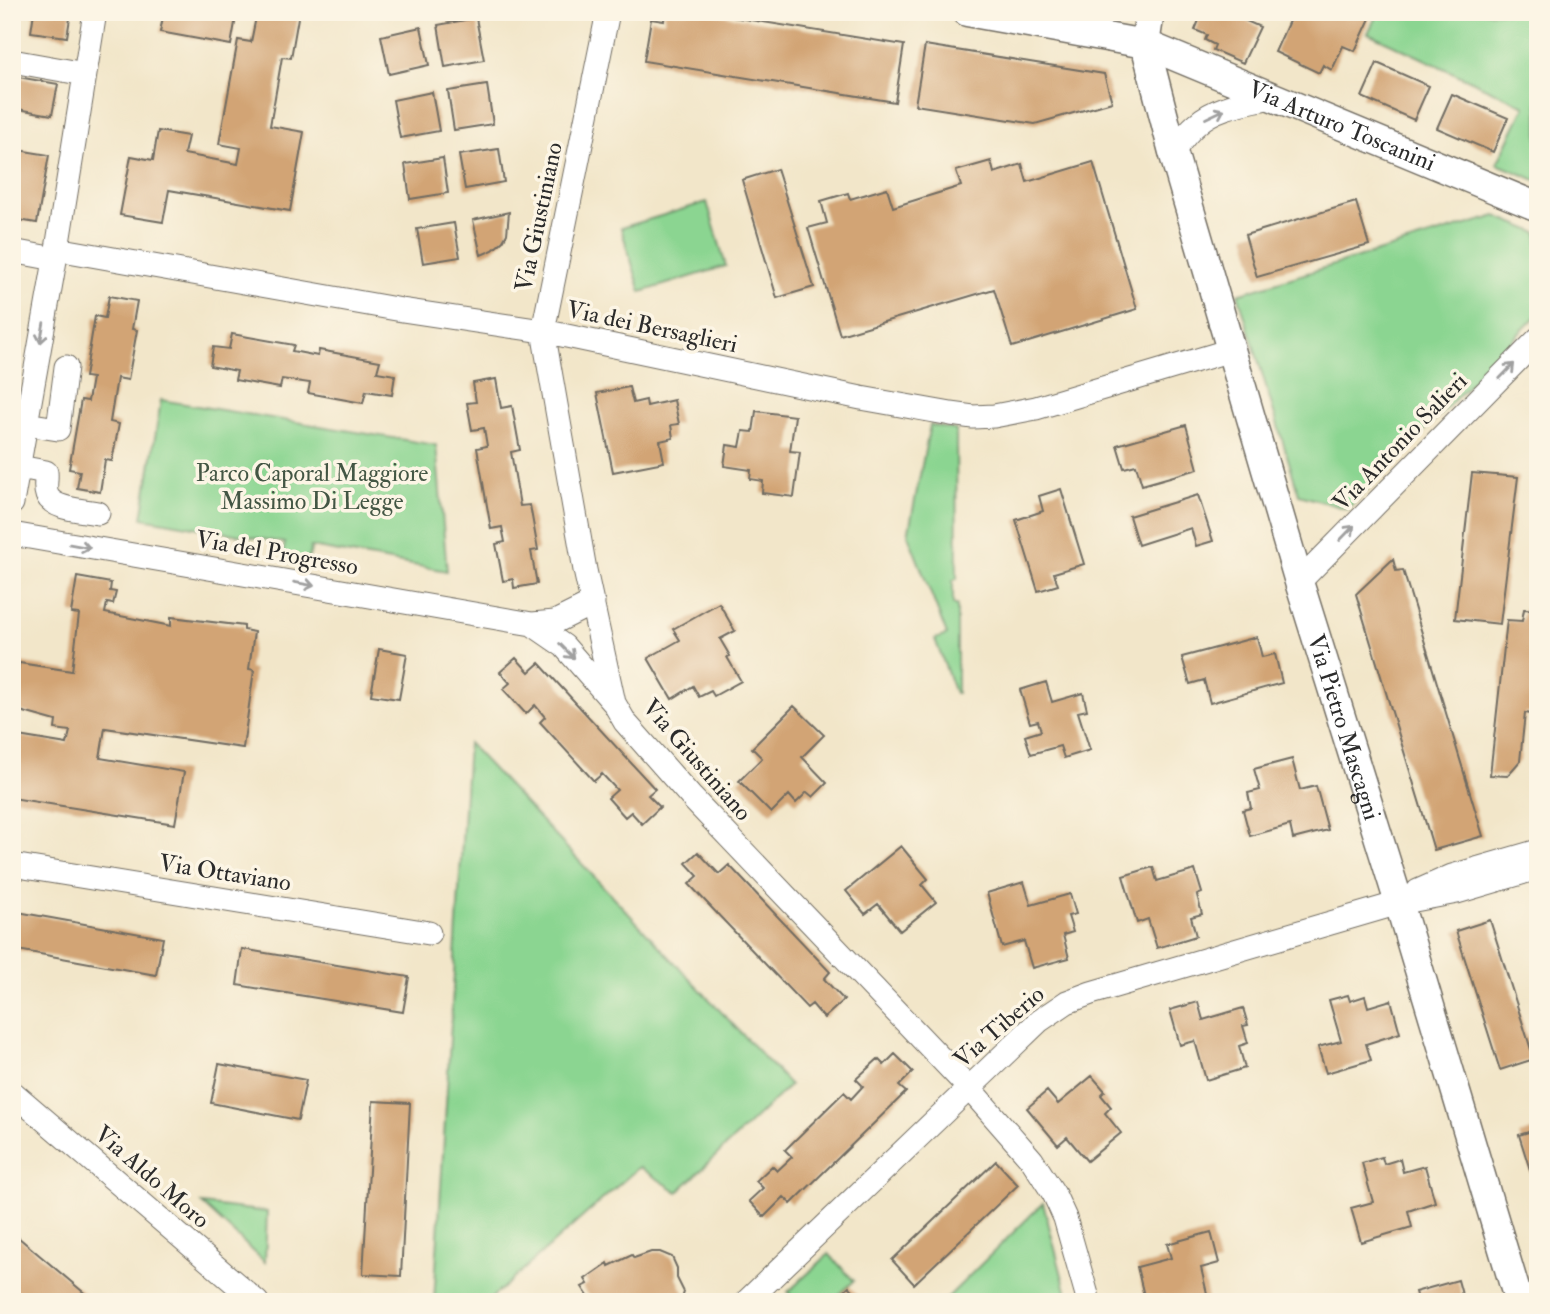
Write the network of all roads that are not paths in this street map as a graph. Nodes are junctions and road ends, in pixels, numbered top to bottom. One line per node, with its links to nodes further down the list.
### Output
1 (95, 12): 7 (street)
2 (608, 12): 13 (street, Via Giustiniano)
3 (1150, 12): 5 (street)
4 (974, 13): 5 (street, Via Arturo Toscanini)
5 (1145, 44): 8 (street, Via Arturo Toscanini); 9 (street, Via Pietro Mascagni)
6 (12, 61): 7 (street)
7 (85, 74): 12 (street)
8 (1270, 97): 9 (street, one-way to 8); 10 (street, Via Arturo Toscanini)
9 (1173, 152): 15 (street, Via Pietro Mascagni)
10 (1538, 207)
11 (12, 251): 12 (street, Via dei Bersaglieri)
12 (55, 258): 13 (street, Via dei Bersaglieri); 17 (street, one-way to 17)
13 (543, 331): 15 (street, Via dei Bersaglieri); 23 (street, Via Giustiniano)
14 (1538, 339): 22 (street, Via Antonio Salieri, one-way to 14)
15 (1231, 350): 22 (street, Via Pietro Mascagni)
16 (66, 367): 17 (street)
17 (26, 424): 18 (street)
18 (19, 467): 19 (street); 20 (street)
19 (12, 503)
20 (98, 513)
21 (12, 534): 24 (street, Via del Progresso, one-way to 24)
22 (1299, 582): 29 (street, Via Pietro Mascagni)
23 (593, 603): 24 (street, Via del Progresso); 25 (street, Via Giustiniano)
24 (533, 624): 25 (street, Via del Progresso, one-way to 25)
25 (614, 703): 31 (street, Via Giustiniano)
26 (1538, 851): 29 (street)
27 (12, 865): 30 (street, Via Ottaviano)
28 (1538, 868): 29 (street)
29 (1399, 903): 31 (street, Via Tiberio); 36 (street, Via Pietro Mascagni)
30 (429, 933)
31 (969, 1088): 34 (street, Via Tiberio); 35 (street, Via Giustiniano)
32 (12, 1092): 33 (street, Via Aldo Moro)
33 (257, 1302)
34 (746, 1302)
35 (1089, 1302)
36 (1519, 1302)

